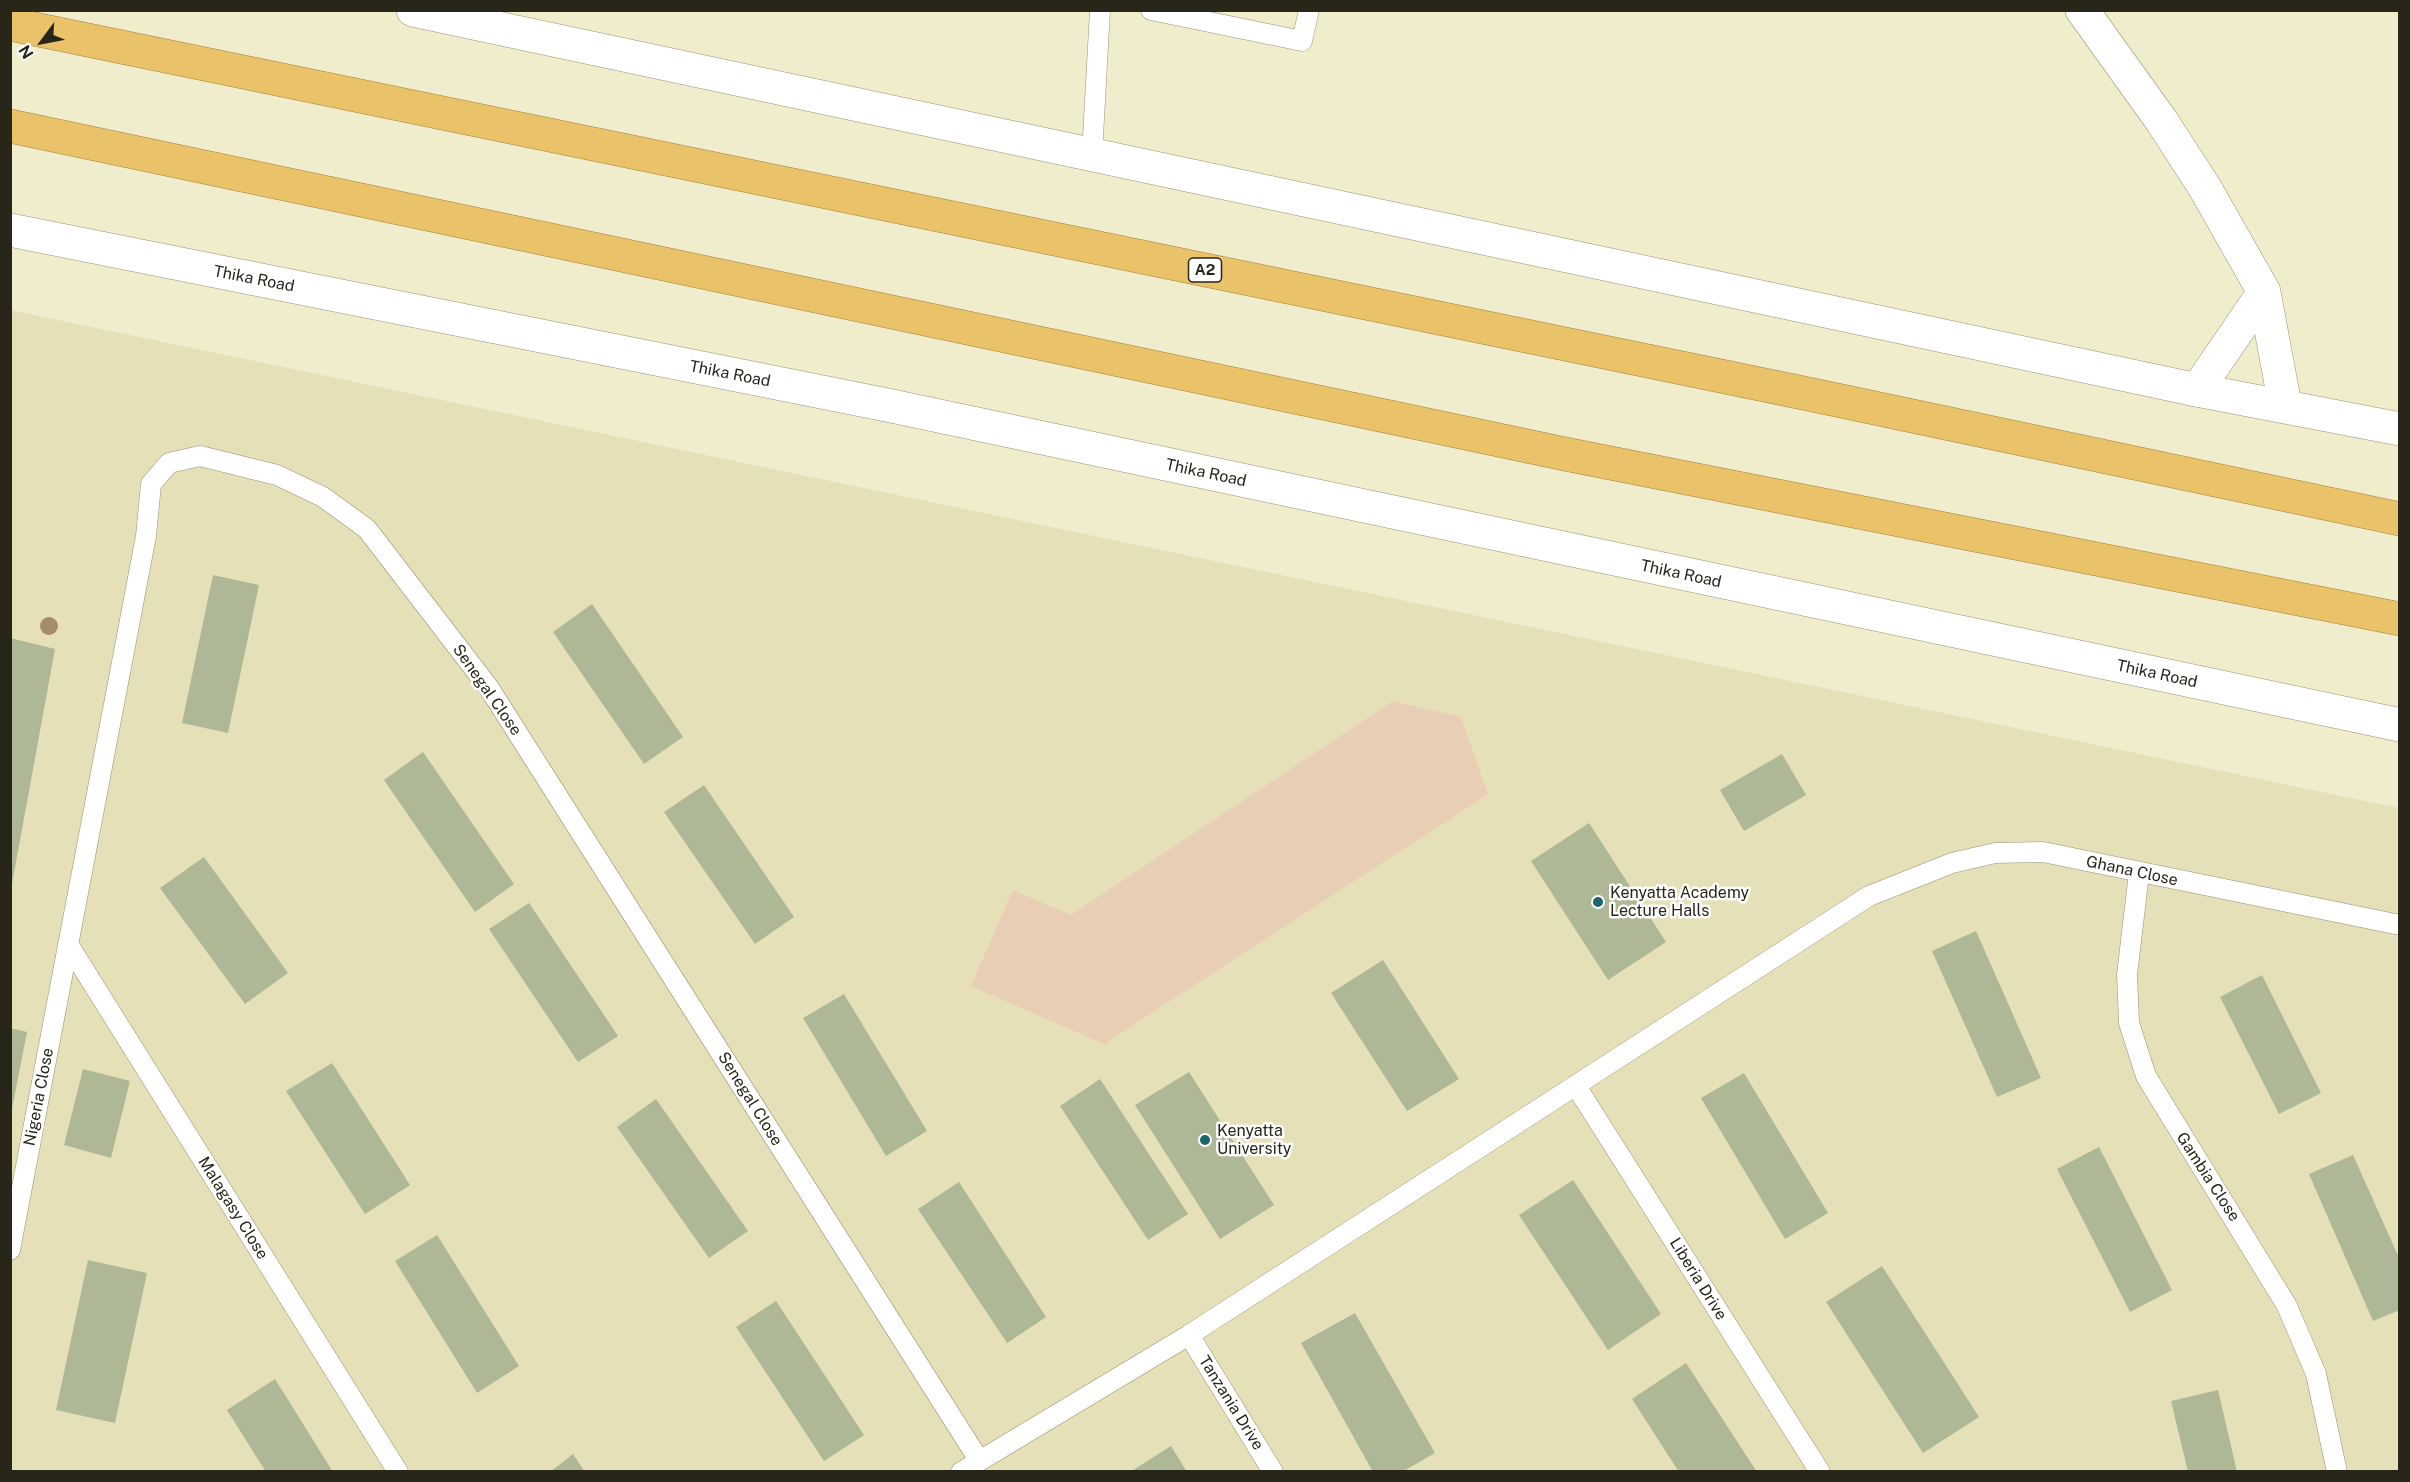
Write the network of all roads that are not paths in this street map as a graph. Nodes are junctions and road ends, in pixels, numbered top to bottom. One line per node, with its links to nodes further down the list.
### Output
1 (413, 10): 8 (main road)
2 (1100, 10): 8 (lane)
3 (1150, 10): 4 (lane)
4 (1309, 10)
5 (2082, 10): 10 (main road)
6 (10, 24): 14 (highway, A2)
7 (10, 126): 15 (highway)
8 (1092, 155): 11 (main road)
9 (10, 230): 16 (main road, Thika Road)
10 (2264, 292): 11 (main road); 12 (main road)
11 (2197, 390): 12 (main road)
12 (2285, 405): 13 (main road)
13 (2400, 429)
14 (2400, 519)
15 (2400, 619)
16 (2400, 725)
17 (2139, 873): 18 (lane, Ghana Close); 20 (lane, Ghana Close); 28 (lane, Gambia Close)
18 (2400, 925)
19 (68, 944): 21 (lane, Nigeria Close); 23 (lane, Senegal Close); 24 (lane, Malagasy Close)
20 (1576, 1086): 22 (lane, Ghana Close); 27 (lane, Liberia Drive)
21 (10, 1250)
22 (1189, 1335): 23 (lane, Ghana Close); 26 (lane, Tanzania Drive)
23 (979, 1460): 25 (lane, Ghana Close)
24 (398, 1472)
25 (961, 1472)
26 (1273, 1472)
27 (1820, 1472)
28 (2337, 1472)

